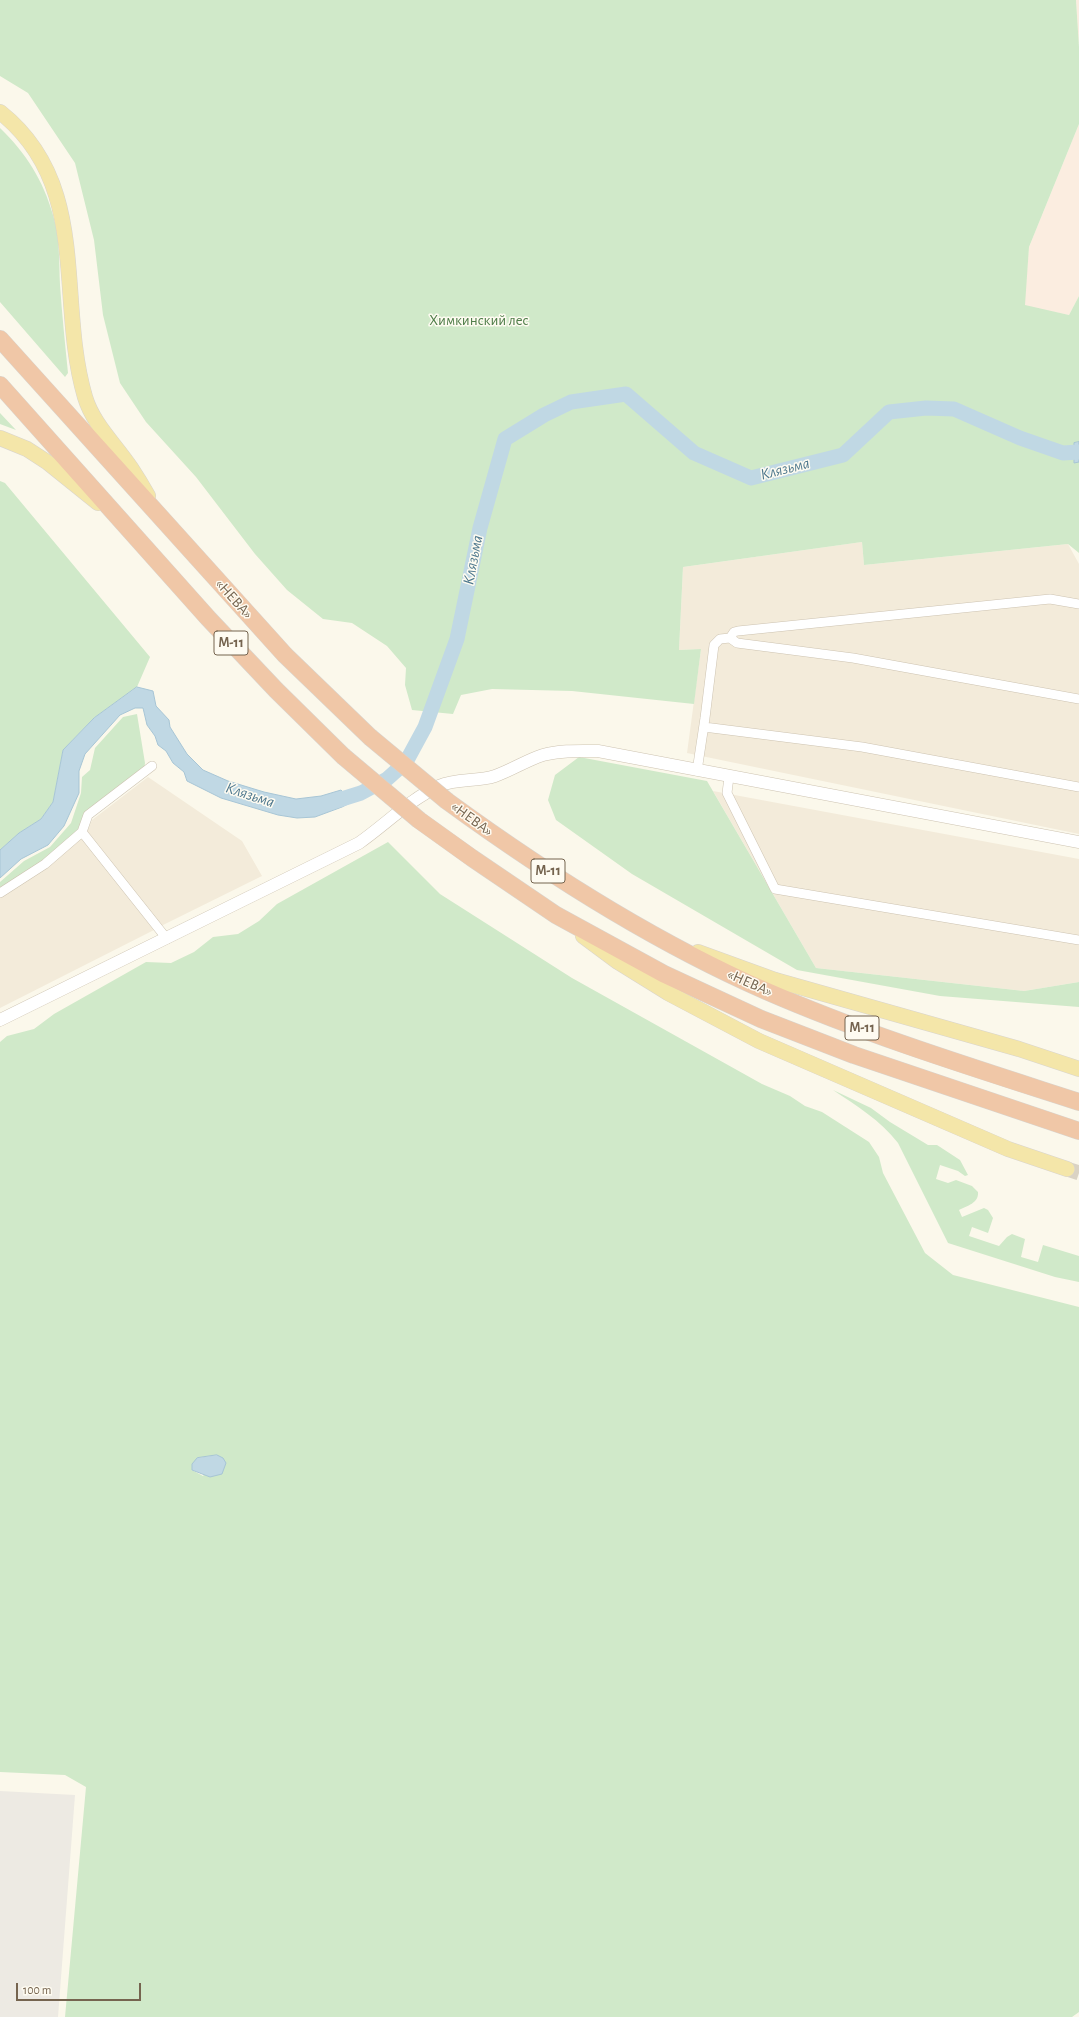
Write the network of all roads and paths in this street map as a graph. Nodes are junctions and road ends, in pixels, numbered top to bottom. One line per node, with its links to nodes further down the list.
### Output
1 (0, 112): 5 (main road)
2 (0, 338): 5 (highway, «НЕВА» / М-11)
3 (0, 385): 6 (highway, «НЕВА» / М-11)
4 (0, 438): 6 (main road, М-11)
5 (161, 518): 19 (highway, «НЕВА» / М-11, bridge)
6 (125, 524): 18 (highway, «НЕВА» / М-11, bridge)
7 (1079, 604): 8 (street)
8 (730, 638): 9 (street); 10 (street)
9 (1079, 699)
10 (704, 727): 12 (street); 14 (street)
11 (152, 766): 15 (street)
12 (696, 771): 13 (street); 20 (street)
13 (729, 777): 16 (street); 21 (street)
14 (1079, 787)
15 (82, 832): 17 (street); 20 (street)
16 (1079, 842)
17 (0, 893)
18 (556, 915): 25 (highway, «НЕВА» / М-11); 26 (main road, М-11)
19 (652, 935): 23 (main road, М-11); 24 (highway, «НЕВА» / М-11)
20 (167, 939): 22 (street)
21 (1079, 940)
22 (0, 1020)
23 (1079, 1069)
24 (1079, 1102)
25 (1079, 1131)
26 (1067, 1169)

